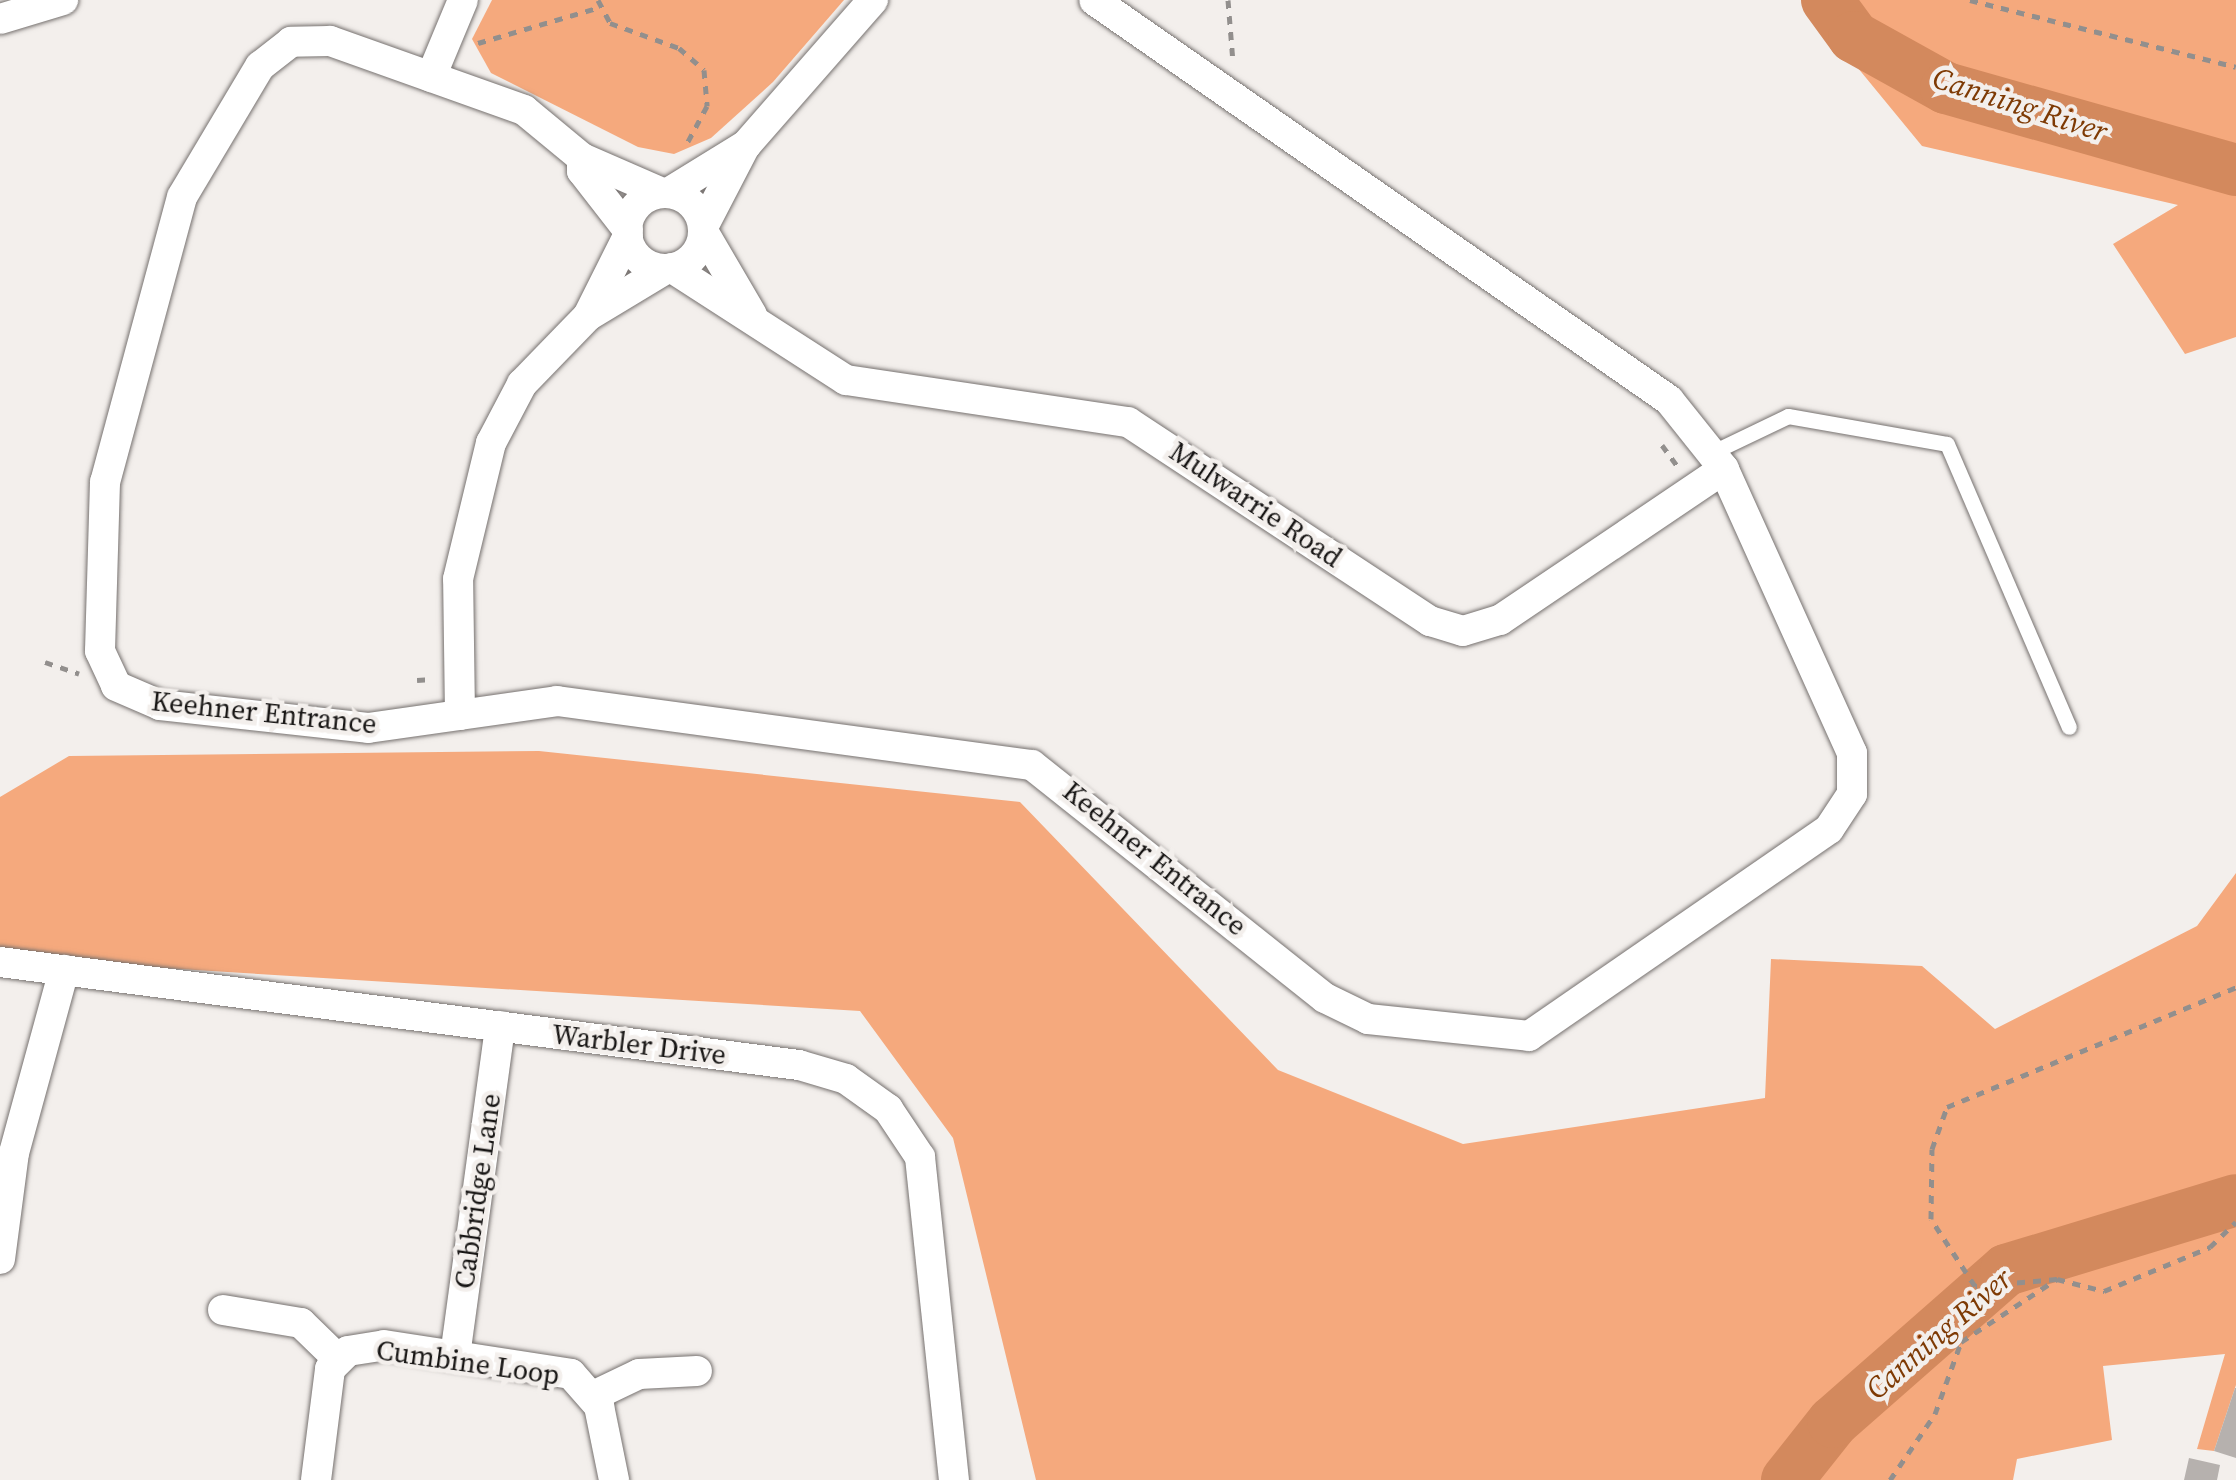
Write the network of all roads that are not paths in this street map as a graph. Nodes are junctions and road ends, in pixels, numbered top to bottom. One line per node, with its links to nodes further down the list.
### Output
1 (64, 0): 5 (street)
2 (464, 0): 6 (street)
3 (873, 0): 7 (street)
4 (1094, 0): 15 (street, Keehner Entrance)
5 (0, 18)
6 (432, 76): 8 (street, Keehner Entrance); 16 (street, Keehner Entrance)
7 (746, 145): 9 (street); 10 (street)
8 (582, 158): 9 (street, Keehner Entrance); 11 (street, Keehner Entrance)
9 (665, 193): 10 (street); 11 (street)
10 (703, 229): 12 (street); 13 (street, Mulwarrie Road)
11 (628, 233): 12 (street); 14 (street)
12 (669, 268): 13 (street, Mulwarrie Road); 14 (street)
13 (752, 315): 15 (street, Mulwarrie Road)
14 (588, 316): 16 (street)
15 (1719, 460): 16 (street, Keehner Entrance); 17 (lane)
16 (460, 715)
17 (2069, 727)
18 (0, 962): 19 (street, Warbler Drive)
19 (64, 970): 20 (street, Warbler Drive); 21 (street)
20 (500, 1026): 23 (street, Cabbridge Lane); 29 (street, Warbler Drive)
21 (0, 1259)
22 (223, 1310): 24 (street, Cumbine Loop)
23 (455, 1356): 24 (street, Cumbine Loop); 26 (street, Cumbine Loop)
24 (338, 1359): 27 (street, Cumbine Loop)
25 (697, 1371): 26 (street, Cumbine Loop)
26 (593, 1396): 28 (street, Cumbine Loop)
27 (316, 1480)
28 (614, 1480)
29 (954, 1480)

